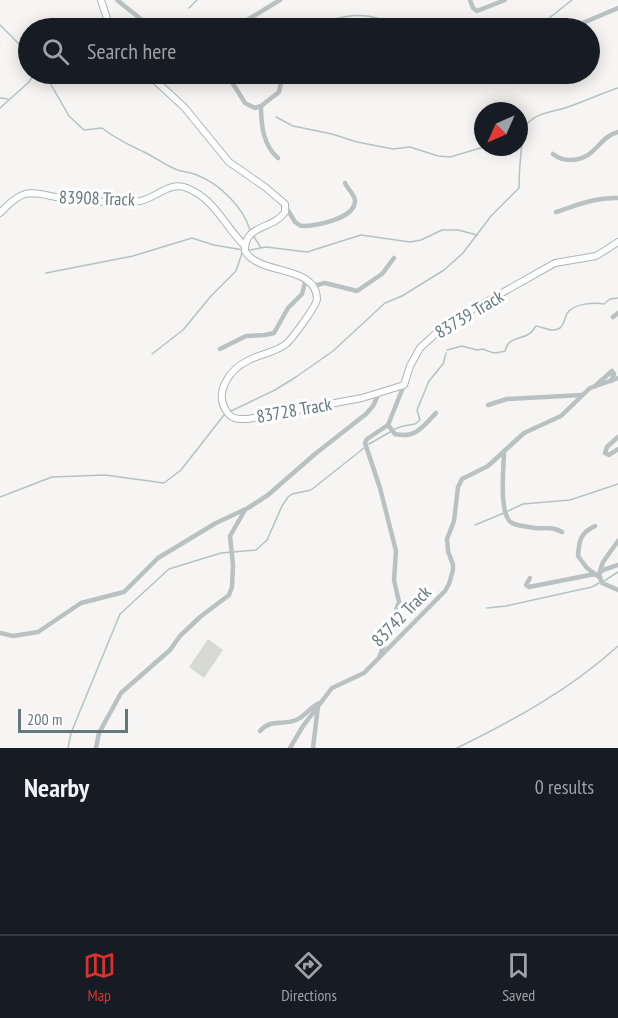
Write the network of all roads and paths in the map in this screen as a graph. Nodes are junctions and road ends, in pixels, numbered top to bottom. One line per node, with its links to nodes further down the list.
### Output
1 (101, 0): 7 (street)
2 (117, 0): 8 (street)
3 (280, 0): 9 (street)
4 (470, 0): 5 (street)
5 (505, 0)
6 (618, 8): 10 (street)
7 (107, 18)
8 (140, 18)
9 (250, 18)
10 (594, 18)
11 (159, 84): 20 (street)
12 (233, 84): 14 (street)
13 (281, 84): 14 (street)
14 (261, 106): 17 (street)
15 (618, 132): 16 (street)
16 (553, 154)
17 (278, 158)
18 (345, 183): 20 (street)
19 (618, 198): 21 (street)
20 (286, 207): 24 (street)
21 (556, 212)
22 (0, 213): 24 (street, 83908 Track)
23 (618, 242): 33 (street, 83739 Track)
24 (245, 246): 26 (street)
25 (394, 258): 27 (street)
26 (306, 279): 27 (street); 30 (street)
27 (312, 286): 35 (street, 83728 Track)
28 (618, 313): 29 (street)
29 (613, 317)
30 (220, 349)
31 (618, 378): 32 (street, 83742 Track)
32 (611, 381): 34 (street, 83742 Track); 34 (street)
33 (405, 385): 35 (street, 83728 Track); 39 (street, 83739 Track)
34 (594, 387): 36 (street, 83742 Track)
35 (379, 393): 43 (street)
36 (582, 395): 37 (street); 42 (street, 83742 Track)
37 (488, 405)
38 (436, 413): 39 (street)
39 (388, 424): 52 (street)
40 (618, 437): 41 (street)
41 (618, 449)
42 (504, 451): 45 (street); 52 (street, 83742 Track)
43 (245, 510): 51 (street); 55 (street)
44 (595, 526): 48 (street)
45 (562, 532)
46 (618, 541): 48 (street)
47 (618, 565): 48 (street)
48 (598, 575): 49 (street); 50 (street)
49 (530, 578)
50 (618, 590)
51 (0, 633)
52 (380, 658): 53 (street, 83742 Track)
53 (319, 704): 54 (street); 56 (street, 83742 Track); 57 (street)
54 (260, 731)
55 (96, 748)
56 (290, 748)
57 (313, 748)

